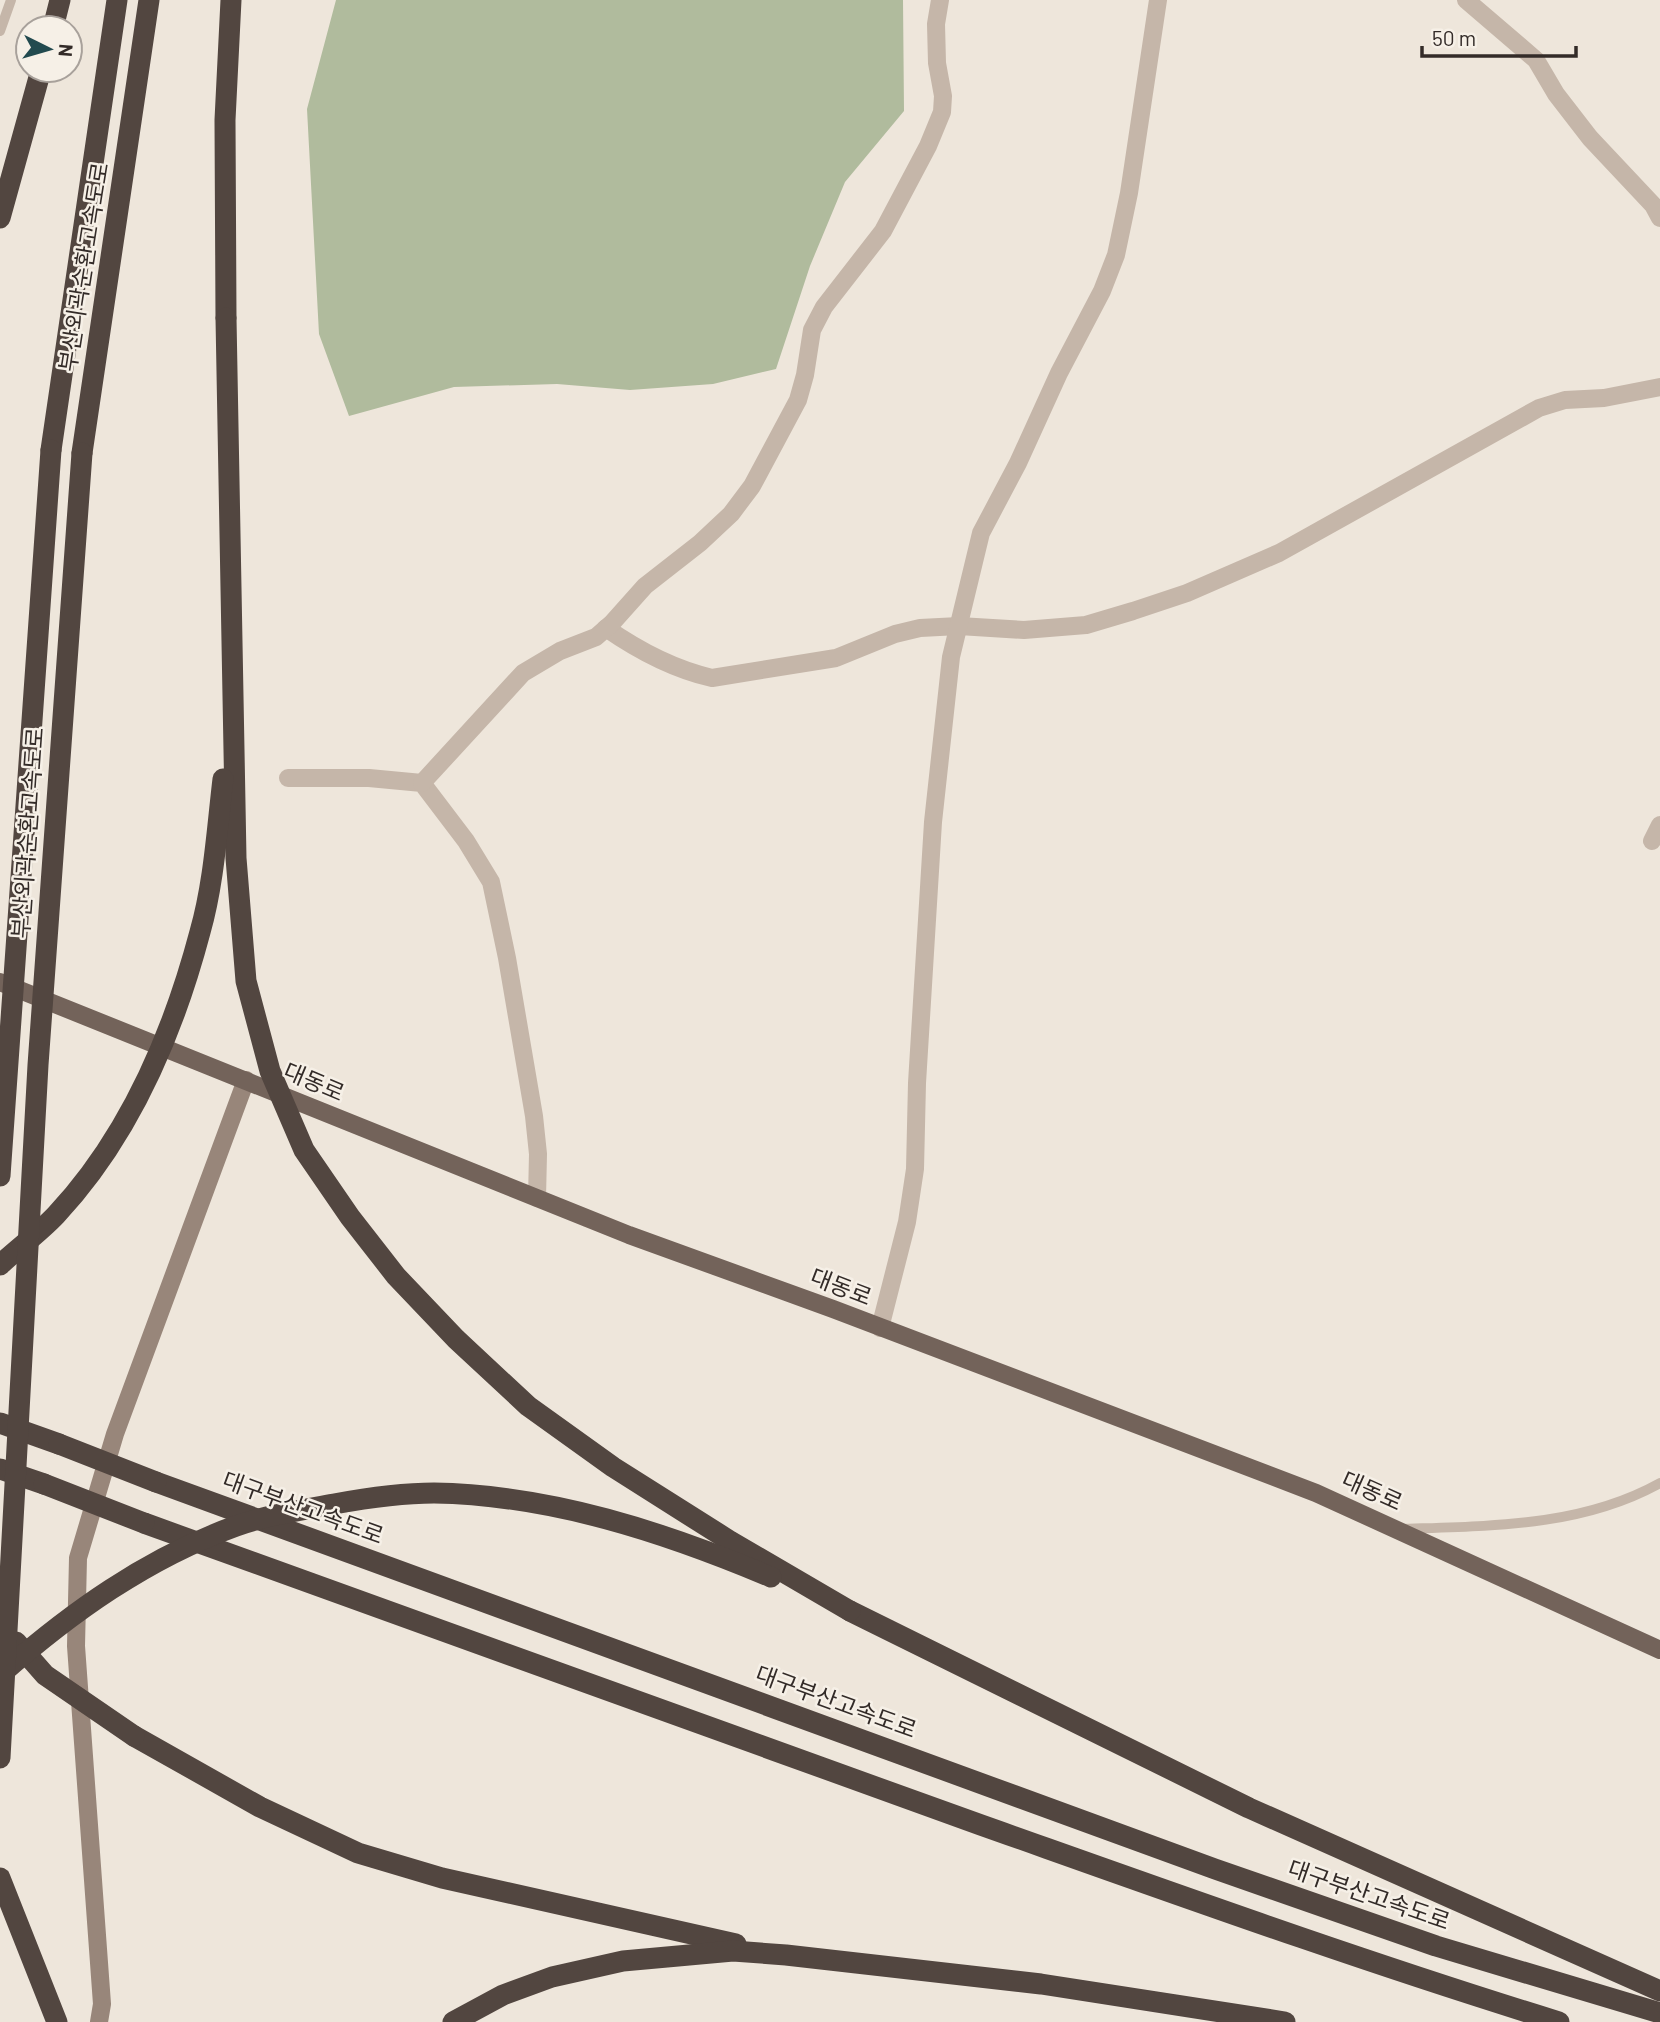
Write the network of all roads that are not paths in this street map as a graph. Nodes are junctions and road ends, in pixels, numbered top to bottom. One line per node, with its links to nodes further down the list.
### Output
1 (11, 0): 8 (lane)
2 (117, 0): 20 (highway, 부산외곽순환고속도로, bridge)
3 (149, 0): 32 (highway, 부산외곽순환고속도로, bridge)
4 (230, 0): 13 (highway, bridge)
5 (940, 0): 15 (street)
6 (1158, 0): 14 (street)
7 (1466, 0): 11 (street)
8 (0, 32)
9 (37, 84): 10 (highway)
10 (0, 218)
11 (1660, 218)
12 (1660, 387): 14 (street)
13 (227, 438): 22 (highway, bridge); 28 (highway, bridge)
14 (959, 626): 15 (street); 23 (street)
15 (606, 628): 17 (street)
16 (288, 778): 17 (street)
17 (422, 783): 21 (street)
18 (0, 982): 19 (main road, 대동로)
19 (246, 1080): 21 (main road, 대동로); 38 (street)
20 (0, 1176)
21 (537, 1198): 23 (main road, 대동로)
22 (0, 1265)
23 (880, 1328): 27 (main road, 대동로)
24 (0, 1423): 36 (highway, 대구부산고속도로, bridge)
25 (0, 1469): 41 (highway, bridge)
26 (1660, 1483): 27 (lane)
27 (1396, 1529): 30 (main road, 대동로)
28 (850, 1611): 31 (highway, bridge); 35 (highway)
29 (0, 1625): 34 (highway, bridge)
30 (1660, 1650)
31 (0, 1675)
32 (0, 1758)
33 (0, 1878): 37 (highway)
34 (786, 1955): 39 (highway); 40 (highway)
35 (1660, 1991)
36 (1660, 2013)
37 (57, 2022)
38 (99, 2022)
39 (453, 2022)
40 (1285, 2022)
41 (1559, 2022)

